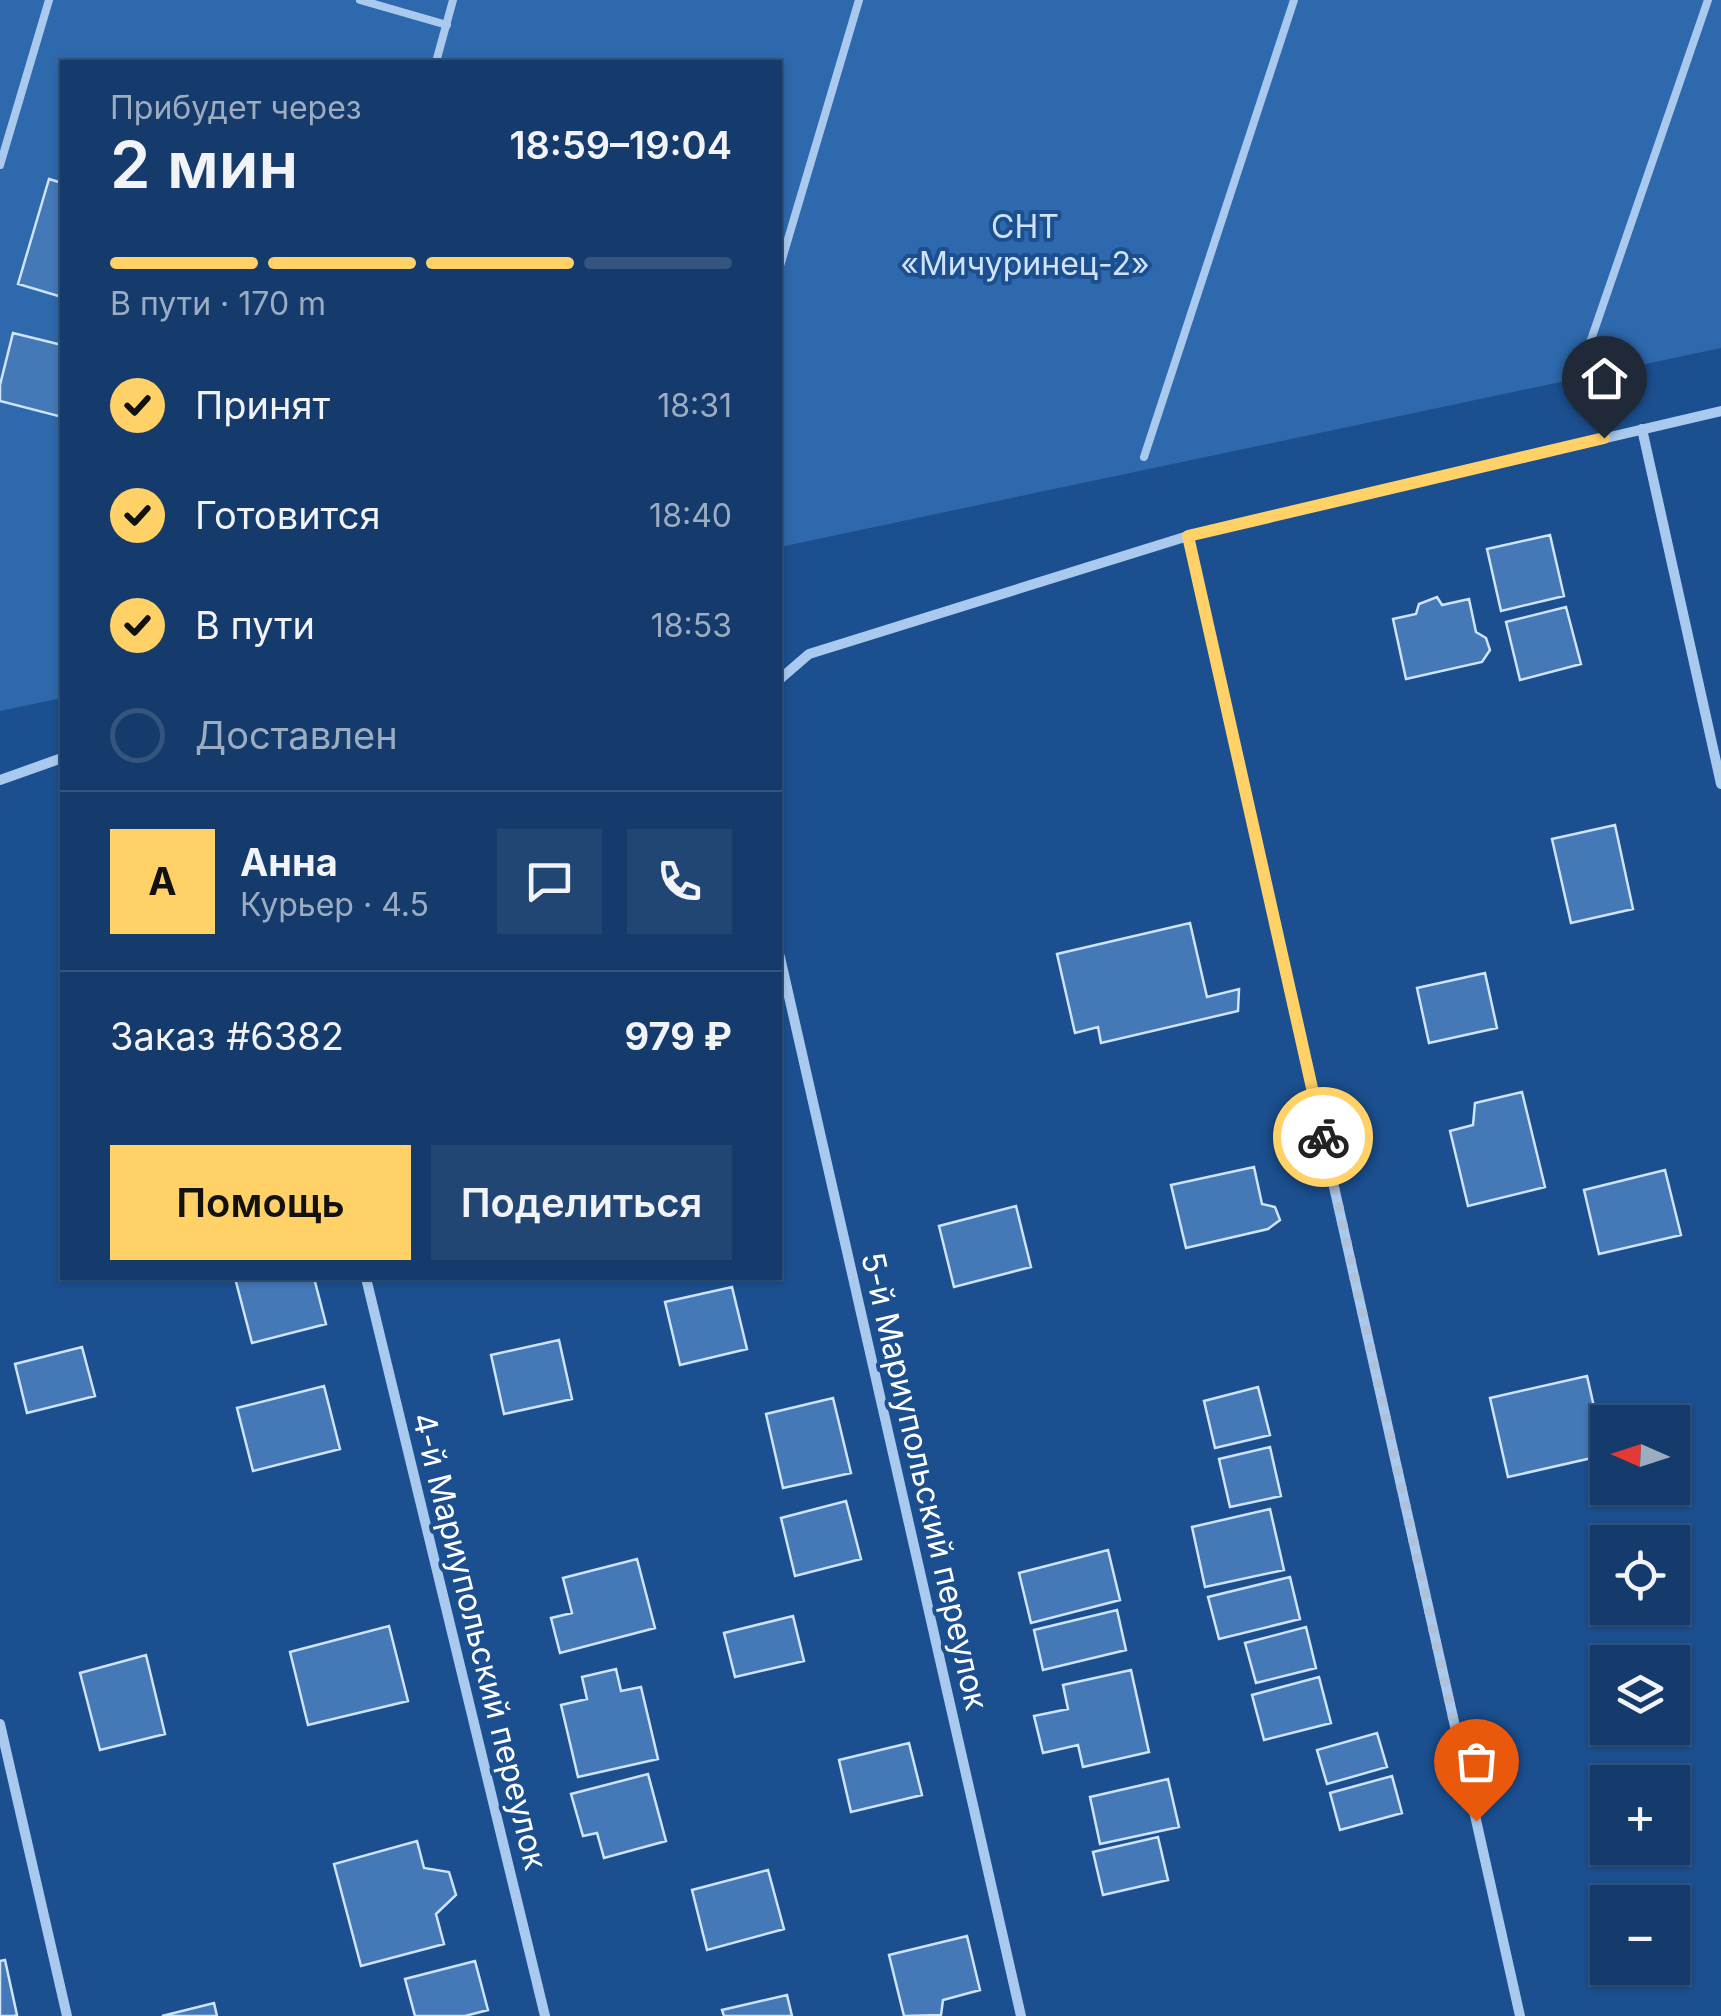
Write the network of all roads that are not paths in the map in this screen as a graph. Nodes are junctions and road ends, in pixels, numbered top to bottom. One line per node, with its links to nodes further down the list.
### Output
1 (49, 0): 9 (lane)
2 (360, 0): 7 (lane)
3 (454, 0): 7 (lane)
4 (858, 0): 10 (lane)
5 (1294, 0): 14 (lane)
6 (1708, 0): 11 (lane)
7 (446, 24): 8 (lane)
8 (437, 60)
9 (0, 165)
10 (782, 259)
11 (1583, 364)
12 (1721, 412): 13 (street)
13 (1642, 429): 15 (street); 19 (street)
14 (1144, 457)
15 (1188, 536): 16 (street); 26 (street)
16 (782, 676)
17 (60, 759): 18 (street)
18 (0, 780)
19 (1721, 784)
20 (782, 966): 25 (street, 5-й Мариупольский переулок)
21 (366, 1280): 24 (street, 4-й Мариупольский переулок)
22 (0, 1724): 23 (street)
23 (67, 2016)
24 (546, 2016)
25 (1021, 2016)
26 (1520, 2016)

